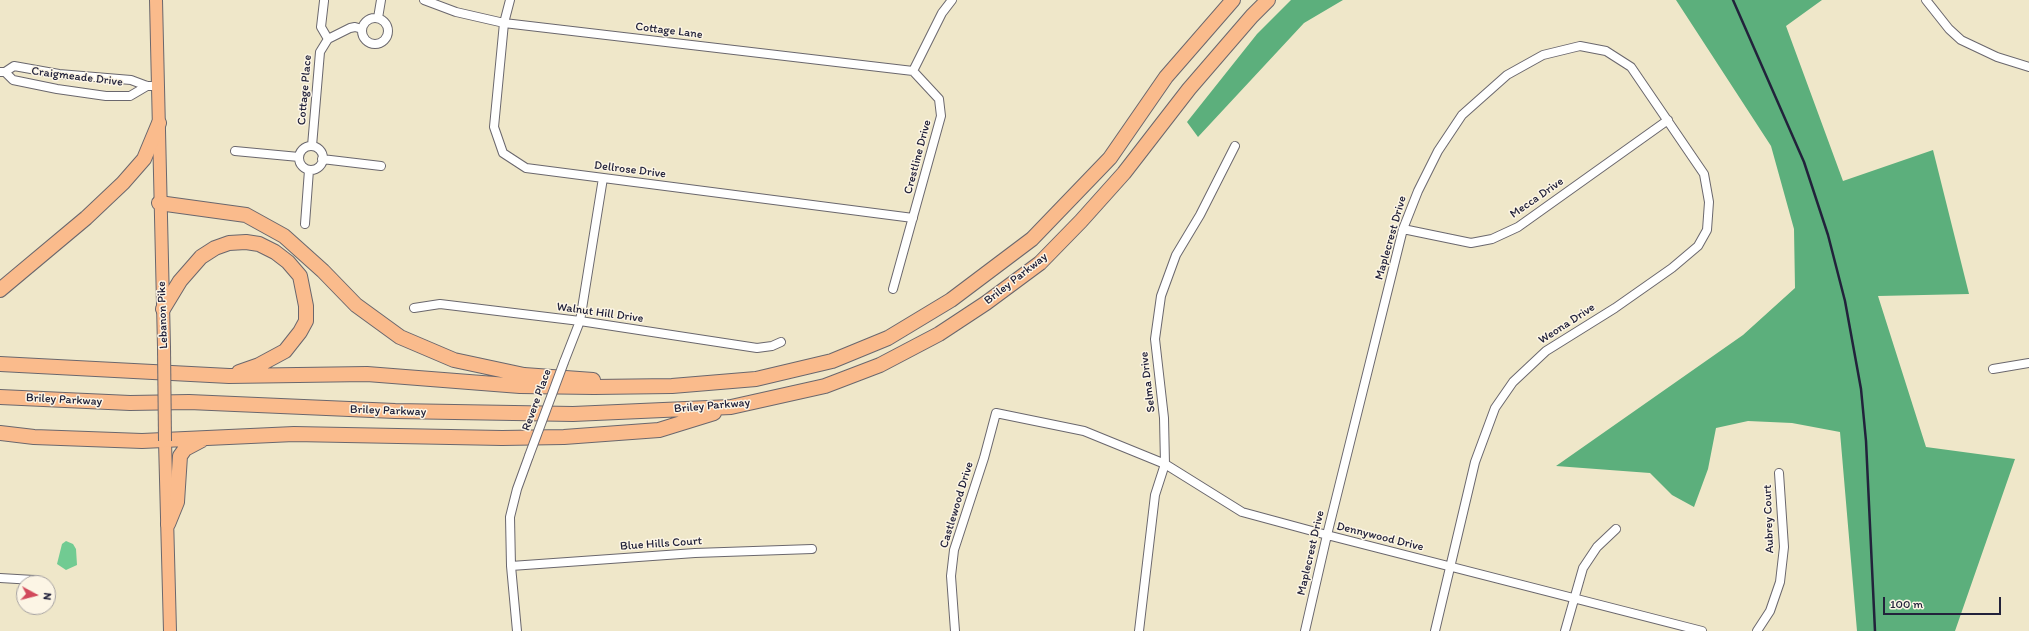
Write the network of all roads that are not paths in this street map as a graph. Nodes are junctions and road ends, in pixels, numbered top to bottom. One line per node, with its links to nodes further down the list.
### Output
1 (156, 0): 17 (main road, Lebanon Pike)
2 (381, 0): 10 (street)
3 (424, 0): 11 (street, Cottage Lane)
4 (510, 0): 11 (street, Dellrose Drive)
5 (952, 0): 15 (street)
6 (1233, 0): 42 (highway, Briley Parkway)
7 (1268, 0): 44 (highway, Briley Parkway)
8 (1926, 0): 14 (street)
9 (324, 1): 13 (street)
10 (378, 18): 12 (street); 12 (street)
11 (504, 22): 15 (street, Cottage Lane); 27 (street, Dellrose Drive)
12 (362, 29): 13 (street)
13 (328, 39): 20 (street, Cottage Place)
14 (2029, 67)
15 (913, 71): 29 (street, Crestline Drive)
16 (2, 72): 17 (street, Craigmeade Drive); 17 (street, Craigmeade Drive)
17 (153, 86): 19 (main road, Lebanon Pike)
18 (1668, 120): 31 (street, Mecca Drive); 31 (street, Maplecrest Drive); 56 (street, Weona Drive)
19 (159, 123): 28 (main road, Lebanon Pike); 33 (highway)
20 (312, 146): 23 (street); 24 (street)
21 (1235, 146): 49 (street, Selma Drive)
22 (235, 151): 23 (street)
23 (299, 157): 26 (street)
24 (322, 159): 25 (street); 26 (street)
25 (381, 166)
26 (310, 170): 30 (street)
27 (603, 178): 29 (street, Dellrose Drive); 36 (street, Revere Place)
28 (159, 203): 35 (main road, Lebanon Pike); 42 (highway)
29 (913, 218): 32 (street, Crestline Drive)
30 (305, 224)
31 (1404, 229): 53 (street, Maplecrest Drive)
32 (893, 289)
33 (0, 290)
34 (414, 308): 36 (street, Walnut Hill Drive)
35 (163, 309): 41 (highway); 48 (main road, Lebanon Pike, bridge)
36 (580, 321): 37 (street, Walnut Hill Drive); 55 (street, Revere Place, bridge)
37 (781, 342)
38 (2029, 363): 40 (street)
39 (0, 364): 41 (highway, Briley Parkway)
40 (1993, 369)
41 (229, 376): 42 (highway, Briley Parkway)
42 (634, 386)
43 (0, 397): 44 (highway, Briley Parkway)
44 (731, 407): 47 (highway)
45 (996, 413): 49 (street, Dennywood Drive); 63 (street, Castlewood Drive)
46 (0, 433): 48 (highway)
47 (205, 438): 48 (highway); 51 (highway)
48 (165, 440): 51 (main road, Lebanon Pike)
49 (1165, 464): 53 (street, Dennywood Drive); 64 (street, Selma Drive)
50 (1779, 473): 68 (street, Aubrey Court)
51 (168, 524): 61 (main road, Lebanon Pike)
52 (1616, 529): 59 (street)
53 (1327, 535): 56 (street, Dennywood Drive); 65 (street, Maplecrest Drive)
54 (812, 549): 55 (street, Blue Hills Court)
55 (511, 566): 62 (street, Revere Place)
56 (1451, 567): 59 (street, Dennywood Drive); 66 (street, Weona Drive)
57 (0, 578): 58 (street)
58 (16, 579)
59 (1574, 597): 60 (street, Dennywood Drive); 67 (street)
60 (1696, 630)
61 (170, 631)
62 (517, 631)
63 (954, 631)
64 (1139, 631)
65 (1305, 631)
66 (1435, 631)
67 (1565, 631)
68 (1757, 631)

